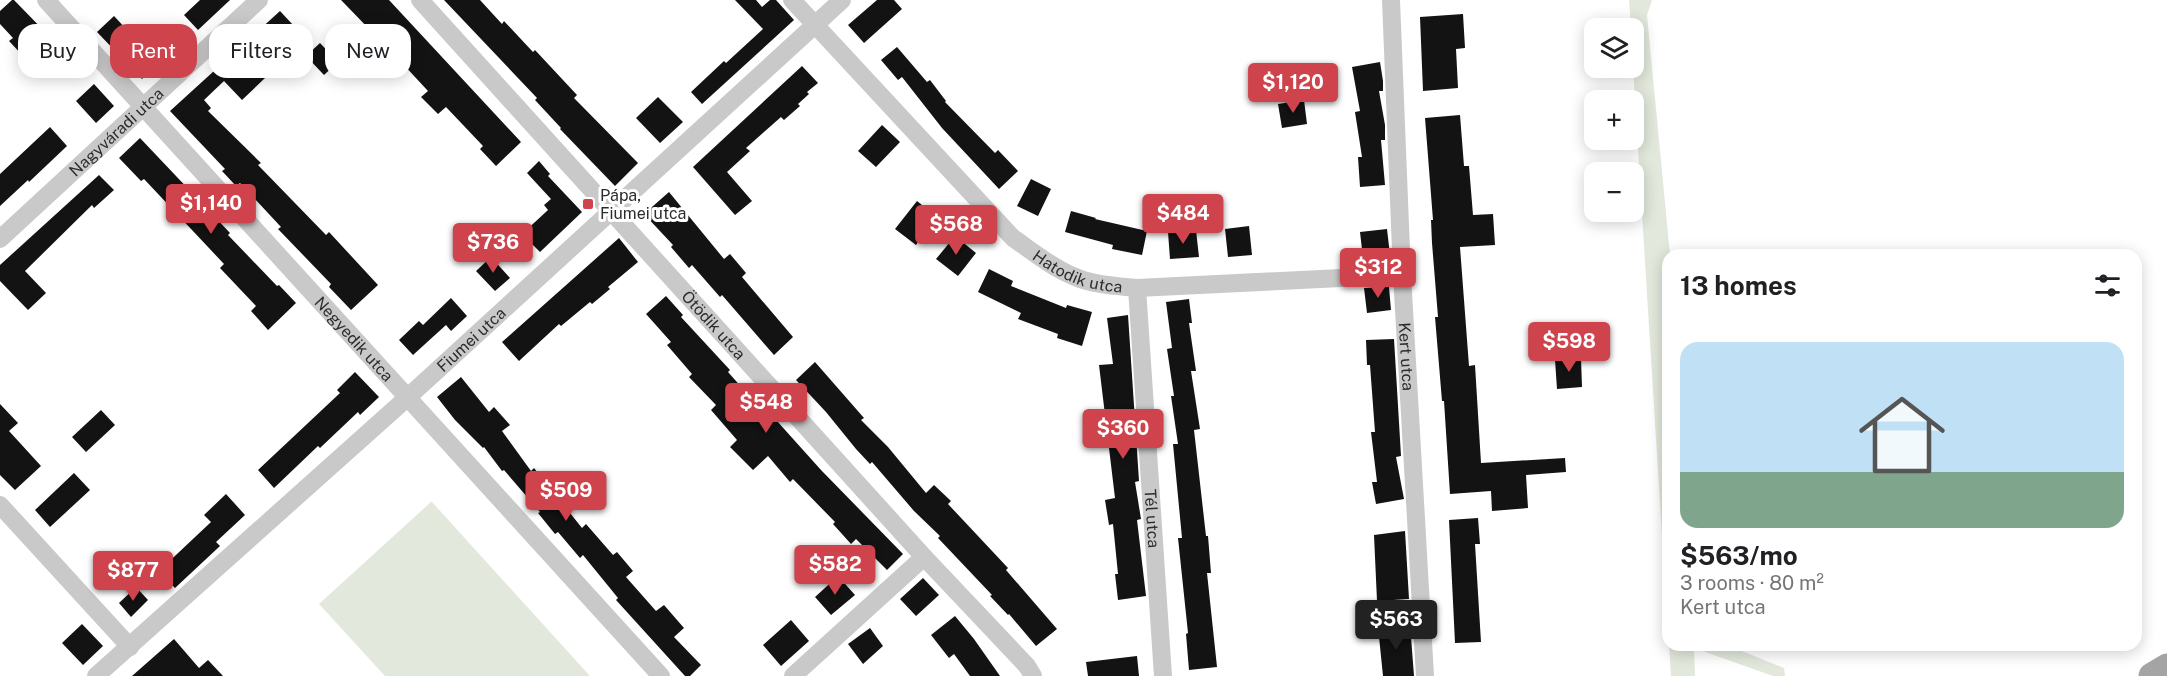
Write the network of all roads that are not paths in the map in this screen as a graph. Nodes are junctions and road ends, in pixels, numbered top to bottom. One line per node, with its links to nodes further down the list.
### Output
1 (46, 0): 8 (street, Negyedik utca)
2 (259, 0): 8 (street, Nagyváradi utca)
3 (420, 0): 9 (street, Ötödik utca)
4 (792, 0): 7 (street, Hatodik utca)
5 (842, 0): 7 (street, Fiumei utca)
6 (1391, 0): 11 (street, Kert utca)
7 (814, 25): 9 (street, Fiumei utca); 12 (street, Hatodik utca)
8 (144, 107): 10 (street, Nagyváradi utca); 13 (street, Negyedik utca)
9 (612, 210): 13 (street, Fiumei utca); 15 (street, Ötödik utca)
10 (0, 239)
11 (1402, 275): 12 (street, Hatodik utca); 23 (street, Kert utca)
12 (1137, 288): 22 (street, Tél utca)
13 (408, 397): 16 (street, Fiumei utca); 19 (street, Negyedik utca)
14 (0, 505): 16 (street)
15 (924, 557): 20 (street); 21 (street, Ötödik utca)
16 (130, 647): 18 (street, Fiumei utca)
17 (2167, 667): 24 (main road)
18 (96, 676)
19 (661, 676)
20 (793, 676)
21 (1033, 676)
22 (1163, 676)
23 (1425, 676)
24 (2152, 676)

